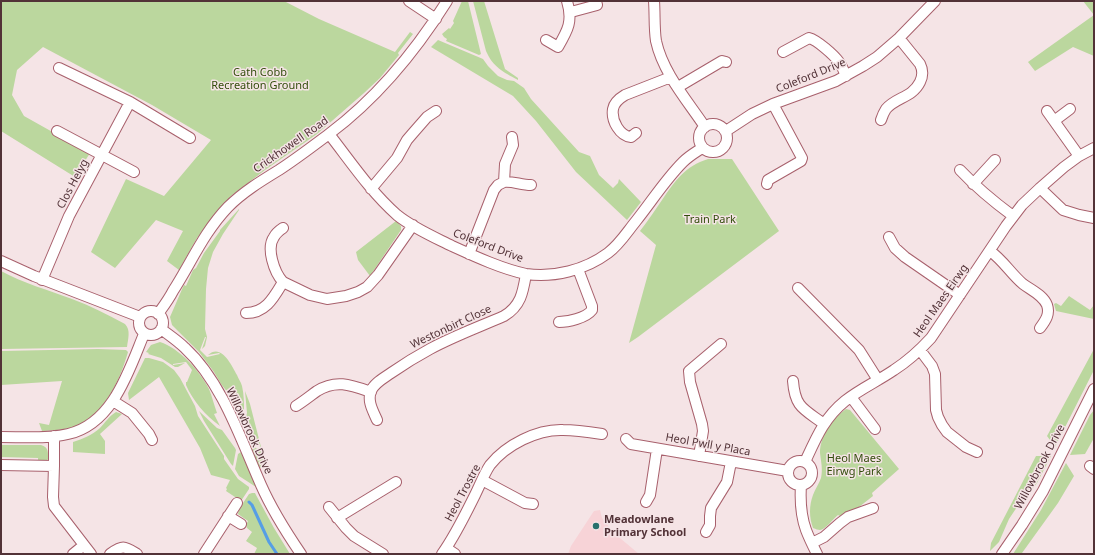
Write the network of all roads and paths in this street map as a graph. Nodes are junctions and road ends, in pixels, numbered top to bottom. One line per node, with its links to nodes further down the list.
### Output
1 (409, 1): 8 (street)
2 (447, 1): 8 (street, Crickhowell Road)
3 (567, 1): 7 (street)
4 (596, 1): 7 (street)
5 (654, 1): 15 (street)
6 (935, 1): 9 (street, Coleford Drive)
7 (571, 12): 10 (street)
8 (436, 19): 28 (street, Crickhowell Road)
9 (899, 38): 14 (street, Coleford Drive); 22 (street)
10 (546, 40)
11 (783, 52): 14 (street)
12 (726, 62): 16 (street)
13 (59, 68): 17 (street)
14 (846, 76): 18 (street, Coleford Drive)
15 (672, 77): 16 (street); 27 (street)
16 (678, 87): 24 (street)
17 (130, 102): 30 (street); 33 (street, Clos Helyg)
18 (773, 104): 26 (street, Coleford Drive); 39 (street)
19 (1070, 109): 23 (street)
20 (436, 111): 43 (street)
21 (1047, 111): 23 (street)
22 (881, 120)
23 (1054, 121): 34 (street)
24 (705, 127): 26 (street); 31 (street)
25 (58, 130): 33 (street)
26 (726, 130): 31 (street)
27 (636, 133)
28 (329, 134): 43 (street, Coleford Drive); 59 (street, Crickhowell Road)
29 (512, 137): 38 (street)
30 (190, 138)
31 (702, 148): 52 (street, Coleford Drive)
32 (1094, 148): 34 (street, Heol Maes Eirwg)
33 (102, 155): 37 (street); 54 (street, Clos Helyg)
34 (1079, 156): 42 (street, Heol Maes Eirwg)
35 (995, 160): 40 (street)
36 (960, 170): 40 (street)
37 (134, 172)
38 (504, 182): 41 (street); 50 (street)
39 (767, 184)
40 (973, 184): 44 (street)
41 (531, 185)
42 (1040, 188): 44 (street, Heol Maes Eirwg); 45 (street)
43 (371, 189): 46 (street, Coleford Drive)
44 (1013, 216): 49 (street, Heol Maes Eirwg)
45 (1094, 218)
46 (413, 225): 50 (street, Coleford Drive); 55 (street)
47 (283, 228): 55 (street)
48 (889, 237): 57 (street)
49 (990, 251): 57 (street, Heol Maes Eirwg); 62 (street)
50 (469, 254): 53 (street, Coleford Drive)
51 (1, 262): 54 (street)
52 (578, 269): 53 (street, Coleford Drive); 61 (street)
53 (526, 274): 70 (street, Westonbirt Close)
54 (42, 280): 60 (street)
55 (283, 282): 58 (street)
56 (798, 288): 67 (street)
57 (960, 295): 66 (street, Heol Maes Eirwg)
58 (246, 313)
59 (158, 314): 60 (street); 63 (street)
60 (140, 317): 64 (street)
61 (559, 322)
62 (1040, 328)
63 (161, 329): 64 (street); 110 (street, Willowbrook Drive)
64 (144, 334): 72 (street)
65 (721, 344): 84 (street)
66 (920, 350): 67 (street, Heol Maes Eirwg); 83 (street)
67 (878, 380): 71 (street, Heol Maes Eirwg)
68 (793, 381): 75 (street)
69 (1094, 389): 114 (street, Willowbrook Drive)
70 (371, 392): 73 (street); 74 (street)
71 (851, 397): 75 (street, Heol Maes Eirwg); 76 (street)
72 (113, 400): 78 (street); 81 (street)
73 (296, 406)
74 (377, 420)
75 (824, 424): 86 (street, Heol Maes Eirwg)
76 (875, 429)
77 (602, 434): 90 (street, Heol Trostre)
78 (54, 436): 79 (street); 88 (street)
79 (1, 437)
80 (626, 438): 82 (street, Heol Pwll y Placa)
81 (152, 440)
82 (657, 449): 84 (street, Heol Pwll y Placa); 94 (street)
83 (977, 452)
84 (699, 456): 85 (street, Heol Pwll y Placa)
85 (731, 462): 89 (street, Heol Pwll y Placa); 101 (street)
86 (805, 462): 89 (street); 92 (street)
87 (1, 465): 88 (street)
88 (54, 466): 103 (street)
89 (788, 471): 92 (street)
90 (482, 480): 95 (street); 104 (street, Heol Trostre)
91 (396, 482): 99 (street)
92 (801, 485): 102 (street)
93 (237, 502): 98 (street)
94 (646, 502)
95 (533, 504)
96 (329, 507): 99 (street)
97 (873, 508): 102 (street)
98 (228, 516): 100 (street); 109 (street)
99 (338, 518): 111 (street)
100 (241, 524)
101 (706, 532)
102 (812, 543): 113 (street)
103 (84, 545): 105 (street); 106 (street)
104 (444, 551): 112 (street)
105 (73, 554)
106 (91, 554)
107 (110, 554): 108 (street)
108 (136, 554)
109 (204, 554)
110 (301, 554)
111 (383, 554)
112 (455, 554)
113 (816, 554)
114 (1002, 554)

